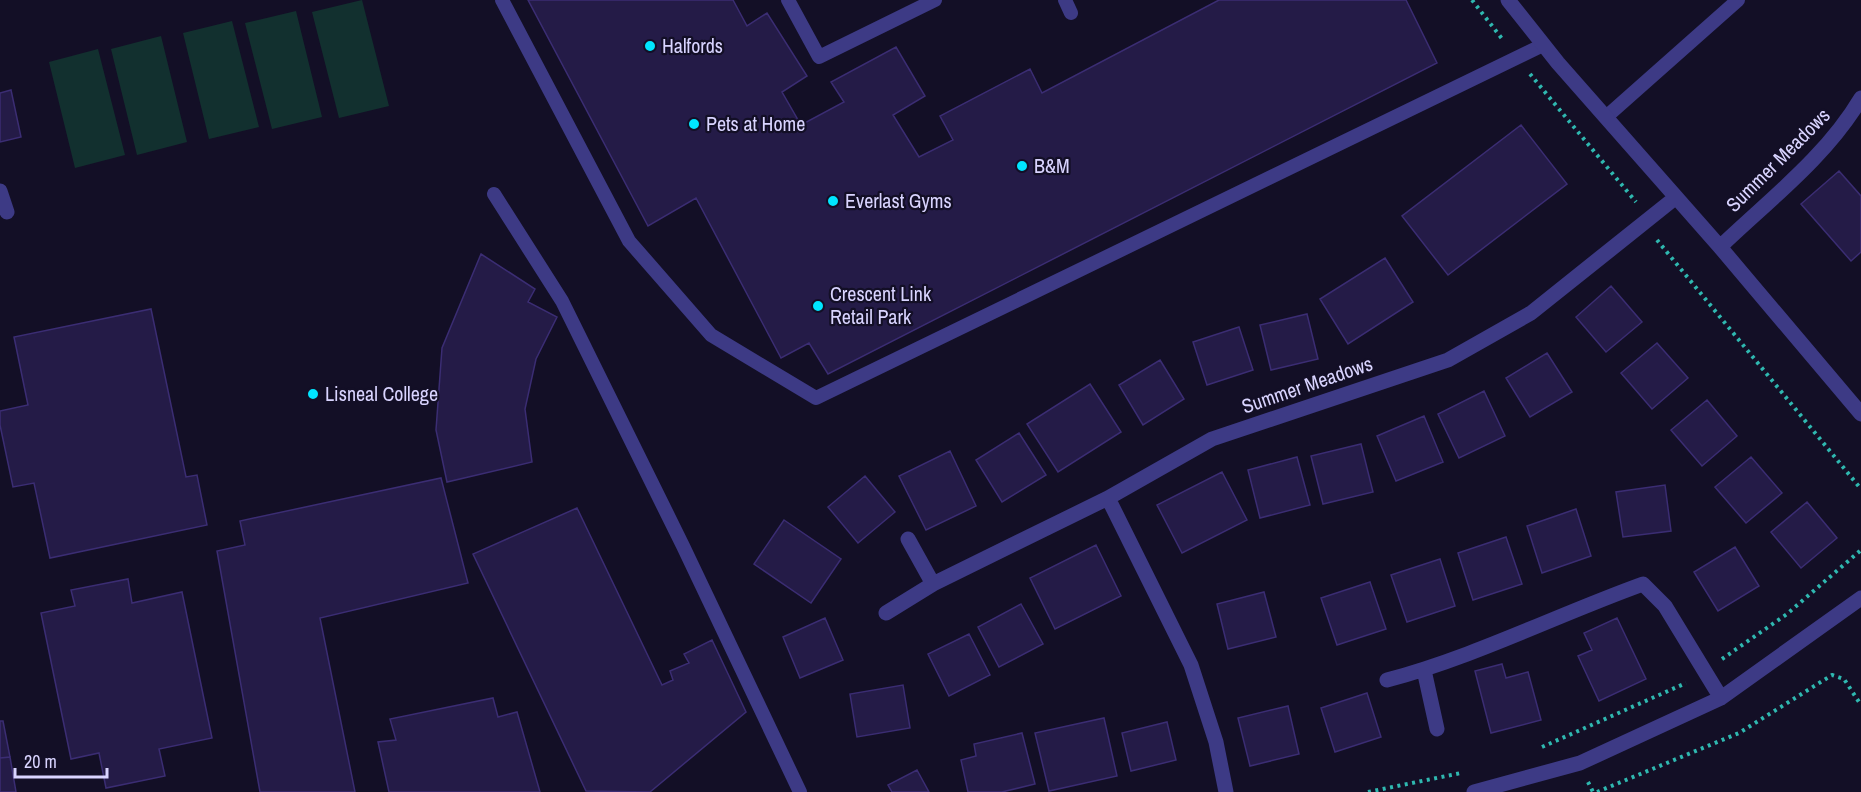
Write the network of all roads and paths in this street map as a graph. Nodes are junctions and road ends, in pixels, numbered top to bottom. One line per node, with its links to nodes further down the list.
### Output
1 (502, 0): 10 (lane)
2 (788, 0): 3 (lane)
3 (935, 0)
4 (1065, 0): 8 (lane)
5 (1472, 0): 10 (path)
6 (1509, 0): 9 (street)
7 (1738, 0): 12 (lane)
8 (1071, 13)
9 (1544, 45): 10 (lane); 12 (street)
10 (1517, 58): 17 (path)
11 (1861, 98): 18 (street, Summer Meadows)
12 (1606, 117): 15 (street)
13 (0, 191): 16 (street)
14 (494, 194): 35 (lane)
15 (1675, 198): 17 (street, Summer Meadows); 18 (street)
16 (7, 212)
17 (1640, 225): 20 (path); 21 (street, Summer Meadows)
18 (1720, 247): 19 (street)
19 (1861, 414)
20 (1861, 489)
21 (1108, 498): 24 (street, Summer Meadows); 36 (street)
22 (908, 539): 24 (street)
23 (1861, 550): 28 (path)
24 (933, 584): 26 (street, Summer Meadows)
25 (1861, 598): 30 (street)
26 (886, 613)
27 (1424, 670): 28 (street); 29 (street); 32 (street)
28 (1704, 671): 30 (street); 33 (path)
29 (1387, 680)
30 (1721, 698): 38 (street)
31 (1861, 705): 39 (path)
32 (1437, 729)
33 (1536, 750)
34 (1470, 771): 37 (path)
35 (800, 792)
36 (1226, 792)
37 (1368, 792)
38 (1474, 792)
39 (1597, 792)

